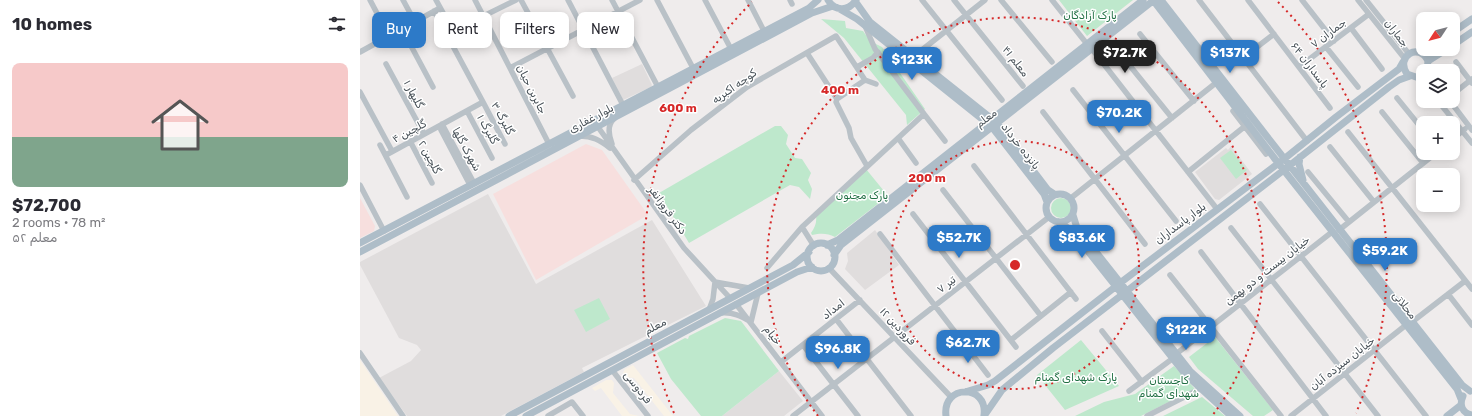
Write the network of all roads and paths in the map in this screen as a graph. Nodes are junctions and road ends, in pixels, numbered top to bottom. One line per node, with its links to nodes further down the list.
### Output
1 (370, 0): 32 (street)
2 (404, 0): 33 (street)
3 (436, 0): 30 (street)
4 (475, 0): 35 (street, جابربن حیان)
5 (516, 0): 36 (street)
6 (521, 0): 64 (street)
7 (568, 0): 41 (street)
8 (612, 0): 37 (street)
9 (640, 0): 37 (street)
10 (657, 0): 82 (street)
11 (705, 0): 62 (street)
12 (748, 0): 47 (street)
13 (818, 0): 47 (main road, بلوار غفاری)
14 (828, 0): 29 (main road, پانزده خرداد)
15 (922, 0): 46 (street)
16 (954, 0): 39 (street, معلم ۴۱)
17 (985, 0): 39 (street)
18 (1001, 0): 75 (street)
19 (1052, 0): 57 (street)
20 (1143, 0): 57 (main road, معلم)
21 (1154, 0): 57 (main road, معلم); 88 (main road)
22 (1161, 0): 143 (main road)
23 (1199, 0): 72 (street)
24 (1248, 0): 52 (street, پاسداران ۶۴)
25 (1302, 0): 54 (street)
26 (1358, 0): 38 (street, جماران)
27 (1366, 0): 73 (street, جماران)
28 (855, 1): 29 (main road, بلوار غفاری); 71 (main road, پانزده خرداد)
29 (835, 7): 43 (main road, پانزده خرداد); 112 (main road, بلوار غفاری)
30 (440, 8): 31 (street); 34 (street)
31 (434, 11): 40 (street)
32 (376, 12)
33 (410, 12)
34 (442, 12)
35 (481, 12)
36 (492, 12)
37 (618, 12)
38 (1370, 14): 44 (street, جماران ۷); 73 (street, جماران)
39 (966, 15): 46 (street); 90 (street, معلم ۴۱)
40 (426, 16)
41 (577, 18)
42 (1472, 20): 45 (main road)
43 (864, 26): 66 (street); 115 (main road, پانزده خرداد)
44 (1351, 28): 54 (street, جماران ۷); 83 (street)
45 (1460, 28)
46 (947, 30): 71 (street); 100 (street)
47 (764, 31): 62 (main road, بلوار غفاری)
48 (1472, 32): 53 (main road)
49 (577, 33): 64 (street)
50 (492, 34): 81 (street, جابربن حیان)
51 (1140, 34): 101 (street)
52 (1274, 34): 72 (street); 80 (street, پاسداران ۶۴)
53 (1460, 40)
54 (1334, 41): 58 (street, جماران ۷)
55 (634, 42): 92 (street)
56 (372, 44): 63 (street)
57 (1089, 46): 115 (main road, معلم); 120 (street)
58 (1326, 47): 80 (street, جماران ۷); 93 (street)
59 (412, 48): 91 (street)
60 (454, 48): 102 (street, گلبرگ ۳)
61 (592, 48): 103 (street)
62 (731, 48): 82 (main road, بلوار غفاری)
63 (361, 49)
64 (547, 49): 81 (street); 97 (street)
65 (1118, 51): 113 (street)
66 (878, 52): 79 (street); 111 (street)
67 (1416, 52): 73 (main road)
68 (807, 53): 79 (street, کوچه اکبریه); 99 (street); 151 (street, کوچه اکبریه)
69 (1424, 56): 74 (main road)
70 (1436, 56): 74 (main road)
71 (913, 57): 115 (main road, پانزده خرداد)
72 (1244, 57): 129 (street)
73 (1406, 58): 84 (main road); 129 (main road, بلوار پاسداران)
74 (1428, 61): 78 (main road)
75 (1052, 62)
76 (1456, 62): 87 (street)
77 (386, 64): 124 (street, گلبهار ۱)
78 (1428, 64)
79 (857, 67): 86 (street)
80 (1299, 67): 104 (street, پاسداران ۶۴)
81 (510, 68): 132 (street, جابربن حیان)
82 (693, 68): 92 (main road, بلوار غفاری)
83 (1382, 69)
84 (1410, 76): 85 (main road); 140 (main road, بلوار پاسداران)
85 (1416, 77)
86 (865, 80): 89 (street); 99 (street)
87 (1471, 81): 94 (street)
88 (1217, 82): 101 (street); 143 (main road)
89 (876, 84)
90 (1023, 86)
91 (433, 87)
92 (658, 87): 103 (main road, بلوار غفاری)
93 (1358, 87)
94 (1460, 89)
95 (1073, 90): 139 (street)
96 (360, 92): 135 (street)
97 (573, 96)
98 (1397, 98): 114 (street)
99 (837, 99): 146 (street)
100 (1002, 100)
101 (1194, 101): 113 (street)
102 (483, 102): 107 (street, گلچین ۴); 131 (street, گلبرگ ۳)
103 (622, 106): 132 (main road, بلوار غفاری)
104 (1330, 108)
105 (1444, 108): 121 (street)
106 (1456, 108): 119 (street)
107 (467, 111): 116 (street, گلچین ۴); 141 (street, گلبرگ ۱)
108 (1233, 111): 118 (street)
109 (1043, 112): 152 (street)
110 (1382, 112): 145 (street)
111 (924, 114): 126 (street); 128 (street)
112 (617, 117): 117 (main road, بلوار غفاری); 136 (street)
113 (1172, 118): 120 (street)
114 (1416, 122)
115 (992, 123): 159 (main road, پانزده خرداد); 162 (main road, پانزده خرداد); 180 (main road, معلم); 184 (main road, معلم)
116 (440, 125): 124 (street, گلچین ۴); 154 (street, شهرک گلها)
117 (598, 127): 125 (main road, بلوار غفاری); 136 (street, دکتر فروزانفر)
118 (1244, 127): 137 (street); 149 (street)
119 (1471, 127): 121 (street)
120 (1156, 130): 139 (street); 149 (street)
121 (1463, 131): 123 (street); 130 (street)
122 (1348, 132): 157 (street)
123 (1460, 133)
124 (424, 134): 127 (street, گلچین ۴)
125 (579, 136): 136 (street); 182 (main road, بلوار غفاری)
126 (898, 138): 144 (street); 146 (street)
127 (410, 141): 135 (street, گلچین ۴); 153 (street, گلچین ۲)
128 (946, 141)
129 (1307, 141): 143 (main road, بلوار پاسداران)
130 (1472, 143)
131 (505, 144)
132 (549, 144): 154 (main road, بلوار غفاری)
133 (380, 145): 138 (street, گلچین ۴)
134 (1330, 147): 163 (street)
135 (392, 152): 138 (street, گلچین ۴)
136 (614, 152): 151 (street, دکتر فروزانفر)
137 (1266, 154)
138 (386, 155): 160 (street, گلچین ۴)
139 (1125, 156): 152 (street); 169 (street)
140 (1300, 157): 148 (main road, بلوار پاسداران); 155 (main road)
141 (492, 158)
142 (1427, 160): 145 (street, خیابان بیست و دو بهمن)
143 (1282, 161): 148 (main road); 165 (main road, بلوار پاسداران)
144 (916, 163)
145 (1423, 163): 157 (street, خیابان بیست و دو بهمن)
146 (867, 166): 172 (street)
147 (974, 166): 177 (street)
148 (1287, 168): 155 (main road, محلاتی); 175 (main road, محلاتی); 199 (main road, بلوار پاسداران)
149 (1188, 172): 165 (street)
150 (1308, 172): 171 (street)
151 (634, 180): 193 (street, دکتر فروزانفر)
152 (1094, 180): 161 (street); 179 (street)
153 (432, 183)
154 (472, 184): 174 (main road, بلوار غفاری)
155 (1304, 184): 175 (main road, محلاتی)
156 (360, 185): 174 (street)
157 (1392, 188): 163 (street, خیابان بیست و دو بهمن); 192 (street)
158 (943, 190): 186 (street)
159 (1054, 194): 161 (main road); 162 (main road)
160 (407, 197)
161 (1071, 198): 167 (main road)
162 (1047, 202): 168 (main road)
163 (1374, 202): 171 (street, خیابان بیست و دو بهمن)
164 (1260, 204): 185 (street)
165 (1217, 210): 195 (main road, بلوار پاسداران)
166 (913, 214): 194 (street)
167 (1073, 215): 170 (main road); 195 (main road)
168 (1049, 217): 170 (main road); 177 (street, ۷ تیر)
169 (1176, 221)
170 (1059, 222): 195 (main road)
171 (1348, 222): 175 (street, خیابان بیست و دو بهمن)
172 (802, 227): 181 (street); 188 (street)
173 (1231, 228): 191 (street)
174 (384, 231): 178 (main road, بلوار غفاری)
175 (1336, 231): 185 (street, خیابان بیست و دو بهمن); 213 (main road, محلاتی)
176 (880, 234): 207 (street)
177 (1026, 234): 186 (street, ۷ تیر); 198 (street)
178 (360, 243)
179 (1145, 244)
180 (827, 245): 181 (main road); 184 (main road)
181 (811, 249): 187 (main road); 196 (main road, معلم)
182 (360, 252)
183 (1201, 252): 206 (street)
184 (834, 255): 189 (main road)
185 (1301, 256): 191 (street, خیابان بیست و دو بهمن); 221 (street)
186 (995, 258): 194 (street, ۷ تیر); 210 (street)
187 (812, 267): 189 (main road); 200 (main road, معلم)
188 (767, 268)
189 (829, 268): 204 (street, ۱۲ فروردین)
190 (1170, 275): 215 (street)
191 (1271, 279): 206 (street, خیابان بیست و دو بهمن); 227 (street)
192 (1465, 281): 197 (street); 201 (street, خیابان سیزده آبان)
193 (715, 282): 196 (street); 202 (street, دکتر فروزانفر); 208 (street)
194 (966, 282): 207 (street, ۷ تیر); 218 (street)
195 (1118, 284): 199 (main road); 234 (main road, بلوار پاسداران)
196 (749, 288): 202 (main road, معلم)
197 (1472, 289)
198 (1071, 292): 203 (street); 210 (street)
199 (1124, 292): 223 (main road); 252 (main road, بلوار پاسداران)
200 (758, 293): 205 (main road, معلم); 212 (street)
201 (1448, 294): 213 (street, خیابان سیزده آبان); 214 (street)
202 (730, 298): 208 (main road, معلم)
203 (1076, 299)
204 (860, 300): 211 (street, امداد); 217 (street, ۱۲ فروردین)
205 (736, 304): 209 (main road, معلم); 212 (street, خیام)
206 (1240, 304): 215 (street, خیابان بیست و دو بهمن); 236 (street)
207 (934, 306): 217 (street, ۷ تیر); 228 (street)
208 (709, 310): 243 (main road, معلم)
209 (718, 314): 212 (street); 226 (main road, معلم)
210 (1041, 316): 218 (street)
211 (836, 319): 219 (street, امداد); 224 (street)
212 (751, 322): 225 (street, خیام)
213 (1409, 324): 221 (street, خیابان سیزده آبان); 233 (main road, محلاتی); 238 (main road, محلاتی)
214 (1472, 324)
215 (1211, 327): 223 (street, خیابان بیست و دو بهمن); 256 (street)
216 (1102, 331): 229 (street)
217 (894, 337): 224 (street, ۷ تیر); 235 (street, ۱۲ فروردین)
218 (1010, 340): 220 (street)
219 (803, 345): 225 (street, امداد); 230 (street)
220 (1016, 347)
221 (1375, 350): 227 (street, خیابان سیزده آبان); 259 (street)
222 (360, 353): 242 (street)
223 (1174, 356): 229 (street, خیابان بیست و دو بهمن); 231 (main road); 255 (main road)
224 (866, 359): 230 (street, ۷ تیر); 251 (street)
225 (781, 362): 237 (street, خیام)
226 (612, 370): 244 (main road, معلم); 247 (street, فردوسی)
227 (1345, 374): 236 (street, خیابان سیزده آبان); 239 (street)
228 (988, 375)
229 (1142, 382): 232 (street, خیابان بیست و دو بهمن)
230 (834, 384): 237 (street, ۷ تیر); 250 (street)
231 (1200, 389): 253 (street); 254 (main road)
232 (1129, 391)
233 (1471, 391): 238 (main road)
234 (965, 392): 235 (main road, بلوار پاسداران); 252 (main road)
235 (951, 397): 240 (main road)
236 (1313, 399): 257 (street, خیابان سیزده آبان); 258 (street)
237 (811, 402): 248 (street, ۷ تیر); 249 (street, خیام)
238 (1461, 402): 241 (main road, محلاتی); 260 (main road)
239 (1376, 414)
240 (945, 415)
241 (1468, 415)
242 (403, 416)
243 (510, 416)
244 (528, 416)
245 (548, 416): 246 (street)
246 (583, 416)
247 (648, 416)
248 (793, 416)
249 (822, 416)
250 (858, 416)
251 (911, 416)
252 (984, 416)
253 (1147, 416)
254 (1231, 416)
255 (1240, 416)
256 (1281, 416)
257 (1291, 416)
258 (1326, 416)
259 (1426, 416)
260 (1447, 416)

